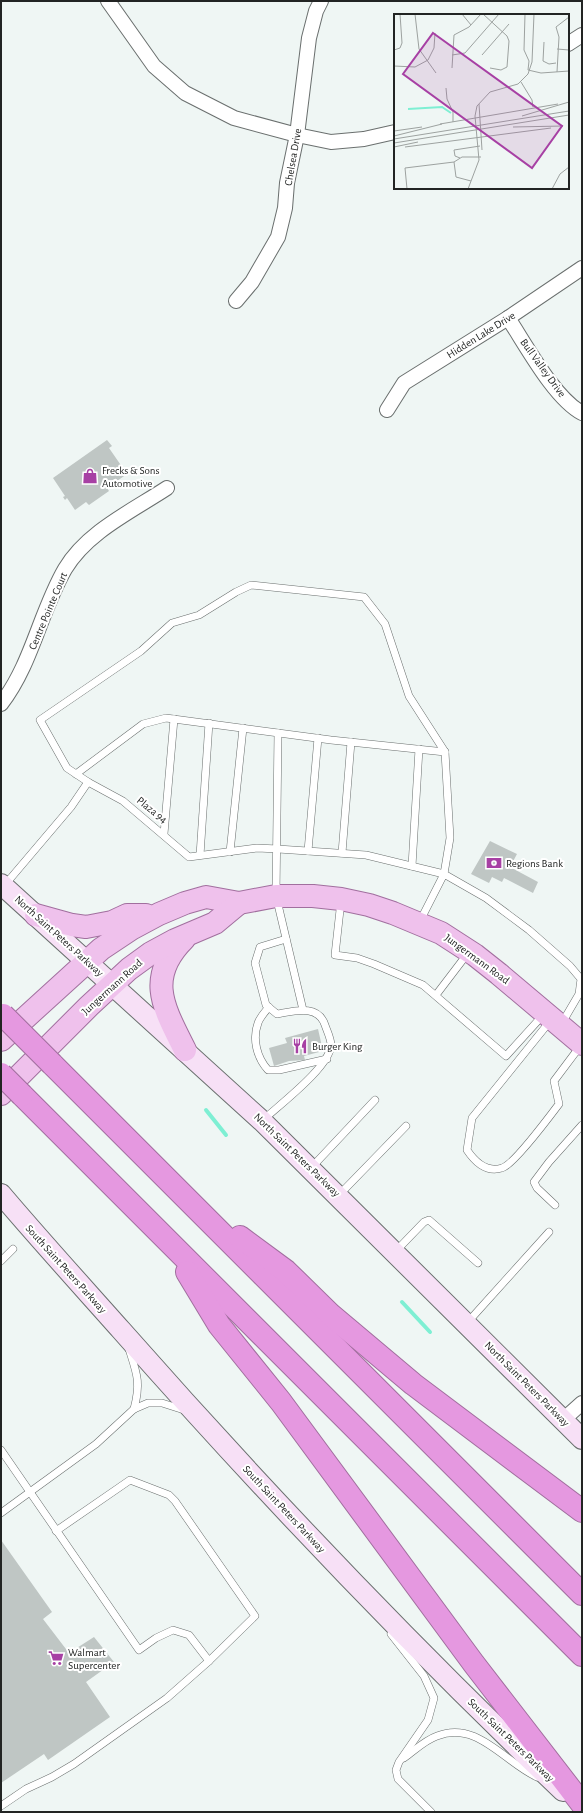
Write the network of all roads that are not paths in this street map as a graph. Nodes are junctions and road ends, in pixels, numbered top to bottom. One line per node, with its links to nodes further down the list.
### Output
1 (108, 1): 6 (street)
2 (321, 1): 6 (street, Chelsea Drive)
3 (582, 35): 4 (street)
4 (569, 43)
5 (394, 132): 6 (street)
6 (297, 135): 8 (street, Chelsea Drive)
7 (582, 268): 9 (street, Hidden Lake Drive)
8 (236, 301)
9 (508, 318): 10 (street, Hidden Lake Drive); 11 (street, Bull Valley Drive)
10 (387, 410)
11 (582, 413)
12 (167, 488): 13 (street, Centre Pointe Court)
13 (1, 704)
14 (174, 719): 15 (lane); 22 (lane); 24 (lane)
15 (209, 723): 16 (lane); 29 (lane)
16 (243, 728): 17 (lane); 27 (lane)
17 (278, 733): 18 (lane); 25 (lane)
18 (318, 738): 19 (lane); 26 (lane)
19 (352, 742): 20 (lane); 28 (lane)
20 (419, 750): 21 (lane); 30 (lane)
21 (445, 752): 22 (lane, Plaza 94); 31 (lane)
22 (76, 774): 23 (lane, Plaza 94)
23 (88, 782): 24 (lane, Plaza 94); 32 (lane)
24 (164, 834): 29 (lane, Plaza 94)
25 (278, 849): 26 (lane, Plaza 94); 27 (lane, Plaza 94); 33 (lane)
26 (308, 851): 28 (lane, Plaza 94)
27 (230, 852): 29 (lane, Plaza 94)
28 (342, 853): 30 (lane, Plaza 94)
29 (200, 855)
30 (412, 866): 31 (lane, Plaza 94)
31 (444, 874): 38 (lane); 48 (lane, Plaza 94)
32 (2, 885): 37 (main road, North Saint Peters Parkway)
33 (276, 896): 34 (main road, Jungermann Road); 35 (main road, Jungermann Road); 40 (lane)
34 (341, 899): 38 (main road, Jungermann Road); 44 (lane)
35 (239, 903): 36 (main road, Jungermann Road); 39 (main road, Jungermann Road)
36 (159, 914): 37 (main road); 42 (main road, Jungermann Road)
37 (36, 915): 42 (main road, North Saint Peters Parkway)
38 (419, 923): 41 (main road, Jungermann Road)
39 (190, 933): 43 (main road, Jungermann Road); 51 (main road)
40 (286, 939): 45 (lane); 46 (lane)
41 (469, 951): 44 (lane); 48 (main road, Jungermann Road)
42 (86, 960): 43 (main road, North Saint Peters Parkway); 49 (main road, Jungermann Road)
43 (113, 984): 51 (main road, North Saint Peters Parkway); 54 (main road, Jungermann Road)
44 (436, 995): 48 (lane)
45 (269, 1007): 46 (lane); 52 (lane)
46 (303, 1010): 52 (lane)
47 (2, 1014): 61 (highway, bridge)
48 (553, 1019): 50 (main road, Jungermann Road); 50 (lane)
49 (1, 1040)
50 (582, 1044)
51 (185, 1050): 56 (main road, North Saint Peters Parkway)
52 (327, 1059): 56 (lane)
53 (1, 1074): 54 (highway, bridge)
54 (11, 1094): 65 (highway)
55 (375, 1100): 59 (lane)
56 (262, 1121): 59 (main road, North Saint Peters Parkway)
57 (582, 1125): 63 (lane)
58 (406, 1126): 62 (lane)
59 (311, 1168): 62 (main road, North Saint Peters Parkway)
60 (1, 1195): 71 (main road, South Saint Peters Parkway)
61 (185, 1196): 79 (highway); 83 (highway)
62 (339, 1196): 67 (main road, North Saint Peters Parkway)
63 (555, 1204)
64 (549, 1232): 70 (lane)
65 (167, 1240): 84 (highway); 88 (highway)
66 (13, 1249): 68 (lane)
67 (395, 1252): 69 (lane); 70 (main road, North Saint Peters Parkway)
68 (1, 1261)
69 (478, 1263)
70 (466, 1324): 75 (main road, North Saint Peters Parkway)
71 (124, 1334): 73 (lane); 74 (main road, South Saint Peters Parkway)
72 (582, 1403): 75 (street)
73 (134, 1409): 74 (lane); 78 (lane)
74 (195, 1415): 82 (main road, South Saint Peters Parkway)
75 (563, 1420): 76 (main road, North Saint Peters Parkway)
76 (582, 1439)
77 (1, 1450): 78 (lane)
78 (30, 1493): 80 (lane); 81 (lane)
79 (582, 1512)
80 (1, 1513)
81 (56, 1531): 85 (lane); 85 (lane)
82 (354, 1583): 86 (lane); 87 (main road, South Saint Peters Parkway)
83 (582, 1594)
84 (582, 1655)
85 (209, 1661): 89 (lane)
86 (398, 1762): 87 (lane); 91 (lane)
87 (557, 1785): 90 (main road, South Saint Peters Parkway)
88 (582, 1804)
89 (1, 1806)
90 (582, 1809)
91 (431, 1812)

